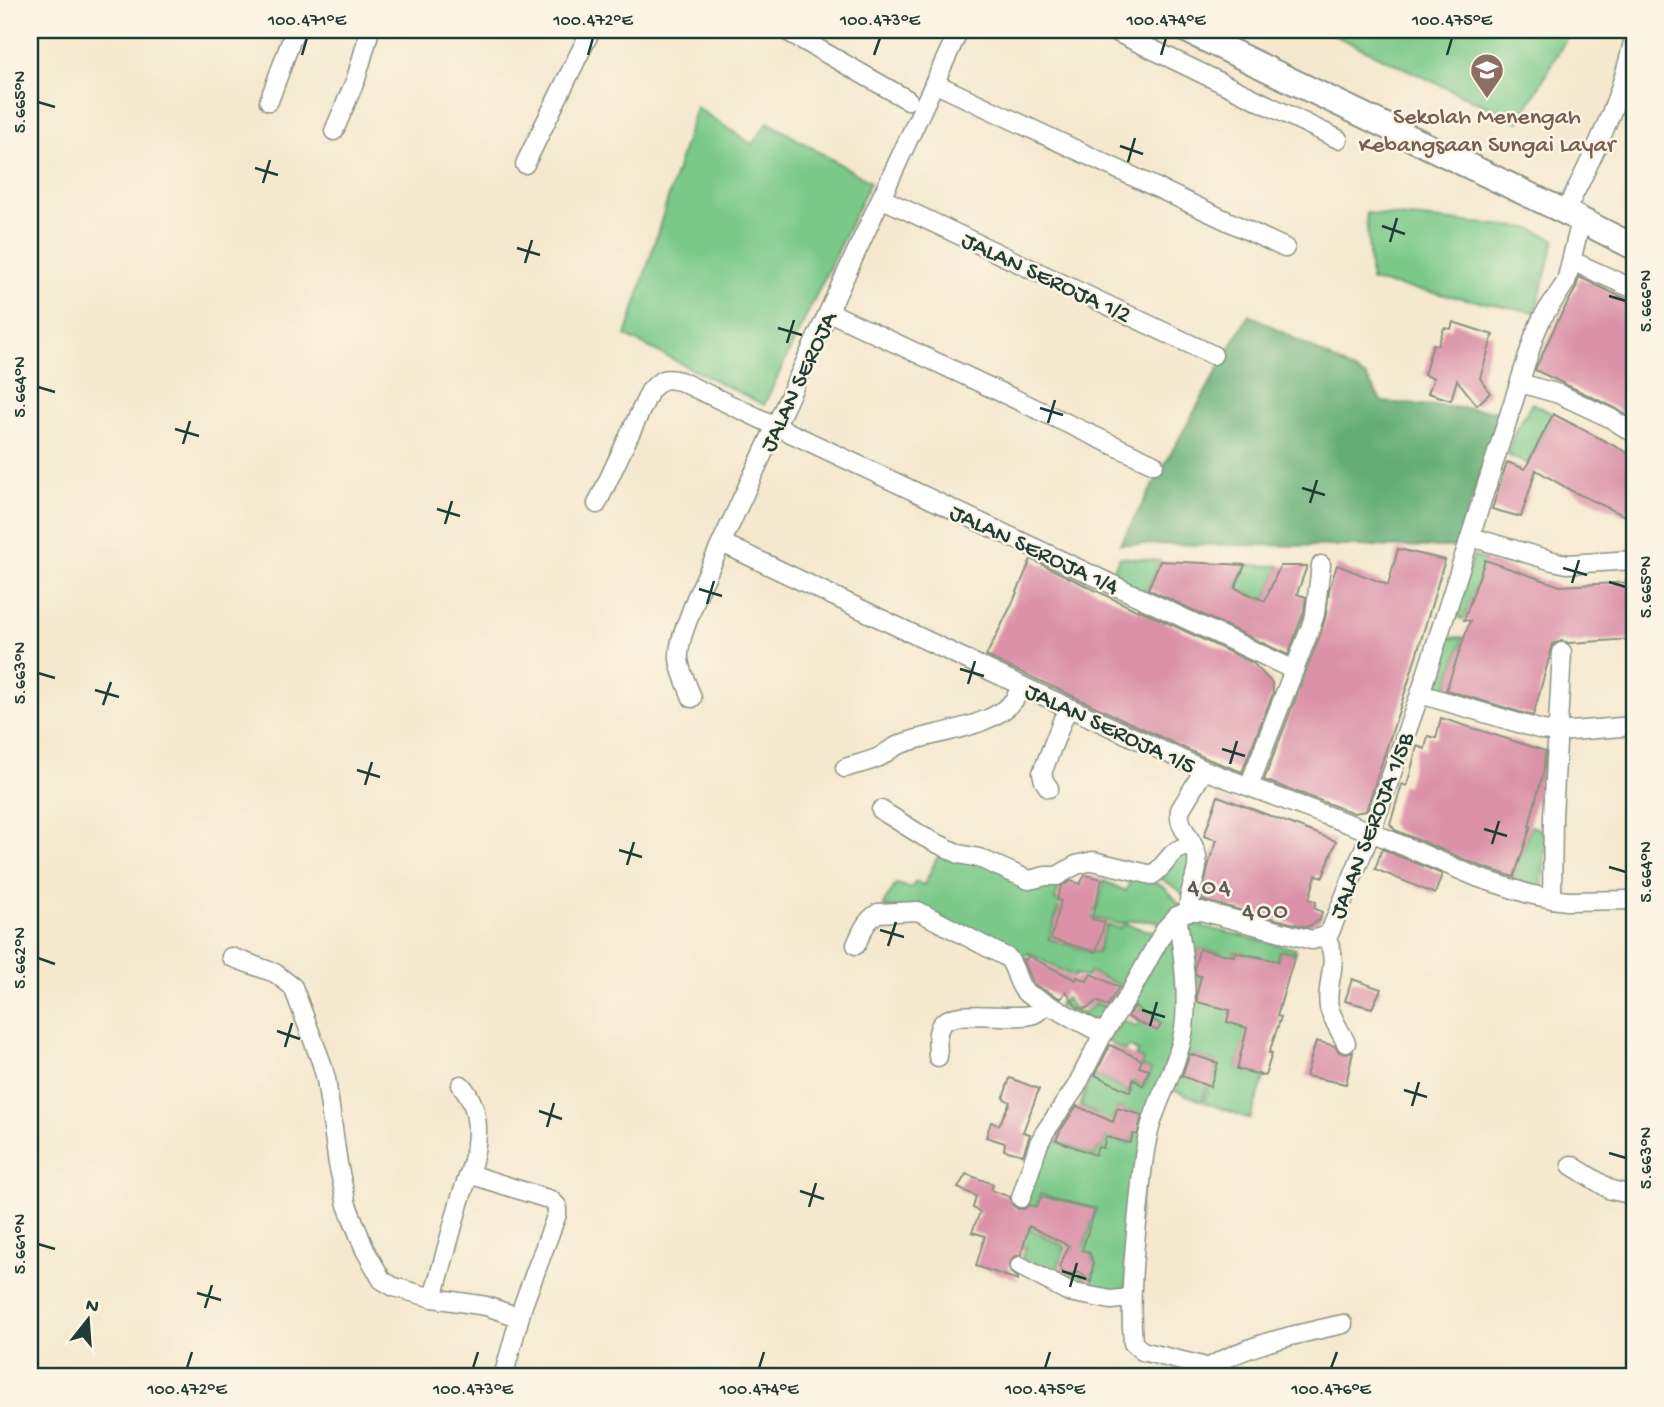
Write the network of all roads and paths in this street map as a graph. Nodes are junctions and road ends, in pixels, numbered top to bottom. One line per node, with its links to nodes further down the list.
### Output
1 (295, 30): 12 (street)
2 (370, 30): 13 (street)
3 (591, 30): 15 (street)
4 (785, 30): 11 (street)
5 (959, 30): 10 (street, JALAN SEROJA)
6 (1112, 30): 14 (street)
7 (1185, 30): 17 (main road)
8 (1634, 37): 9 (street, JALAN SEROJA 1/5B)
9 (1630, 72): 17 (street, JALAN SEROJA 1/5B)
10 (934, 83): 16 (street, JALAN SEROJA); 19 (street)
11 (908, 100)
12 (269, 101)
13 (334, 131)
14 (1338, 139)
15 (525, 164)
16 (881, 198): 22 (street, JALAN SEROJA); 23 (street, JALAN SEROJA 1/2)
17 (1573, 216): 18 (main road); 20 (street, JALAN SEROJA 1/5B)
18 (1634, 247)
19 (1285, 248)
20 (1572, 261): 21 (street); 24 (street, JALAN SEROJA 1/5B)
21 (1634, 289)
22 (829, 312): 25 (street, JALAN SEROJA); 27 (street)
23 (1213, 355)
24 (1520, 383): 26 (street); 29 (street, JALAN SEROJA 1/5B)
25 (776, 426): 28 (street, JALAN SEROJA 1/4); 30 (street, JALAN SEROJA); 34 (street, JALAN SEROJA 1/4)
26 (1634, 433)
27 (1154, 464)
28 (597, 504)
29 (1471, 537): 31 (street); 36 (street, JALAN SEROJA 1/5B)
30 (722, 543): 35 (street, JALAN SEROJA 1/5); 37 (street, JALAN SEROJA)
31 (1634, 560)
32 (1321, 565): 34 (street)
33 (1562, 652): 40 (street)
34 (1294, 670): 43 (street)
35 (1022, 686): 38 (street, JALAN SEROJA 1/5); 41 (street)
36 (1420, 694): 40 (street); 46 (street, JALAN SEROJA 1/5B)
37 (692, 698)
38 (1069, 708): 42 (street, JALAN SEROJA 1/5); 44 (street)
39 (1634, 726): 40 (street)
40 (1558, 732): 48 (street)
41 (845, 768)
42 (1204, 770): 43 (street, JALAN SEROJA 1/5); 47 (street)
43 (1249, 786): 46 (street, JALAN SEROJA 1/5)
44 (1049, 788)
45 (881, 810): 47 (street)
46 (1371, 832): 48 (street, JALAN SEROJA 1/5); 51 (street, JALAN SEROJA 1/5B)
47 (1193, 846): 50 (street)
48 (1552, 899): 49 (street, JALAN SEROJA 1/5)
49 (1634, 900)
50 (1183, 914): 51 (street, JALAN SEROJA 1/5B); 55 (street); 65 (street)
51 (1323, 937): 56 (street)
52 (856, 945): 54 (street)
53 (231, 957): 64 (street)
54 (1047, 1004): 55 (street); 57 (street)
55 (1103, 1034): 62 (street)
56 (1346, 1043)
57 (938, 1057)
58 (461, 1085): 60 (street)
59 (1571, 1165): 61 (street)
60 (469, 1174): 64 (street); 66 (street)
61 (1634, 1195)
62 (1021, 1198)
63 (1020, 1266): 65 (street)
64 (433, 1298): 66 (street)
65 (1131, 1298): 68 (street)
66 (519, 1317): 69 (street)
67 (1343, 1324): 68 (street)
68 (1211, 1373)
69 (503, 1377)

